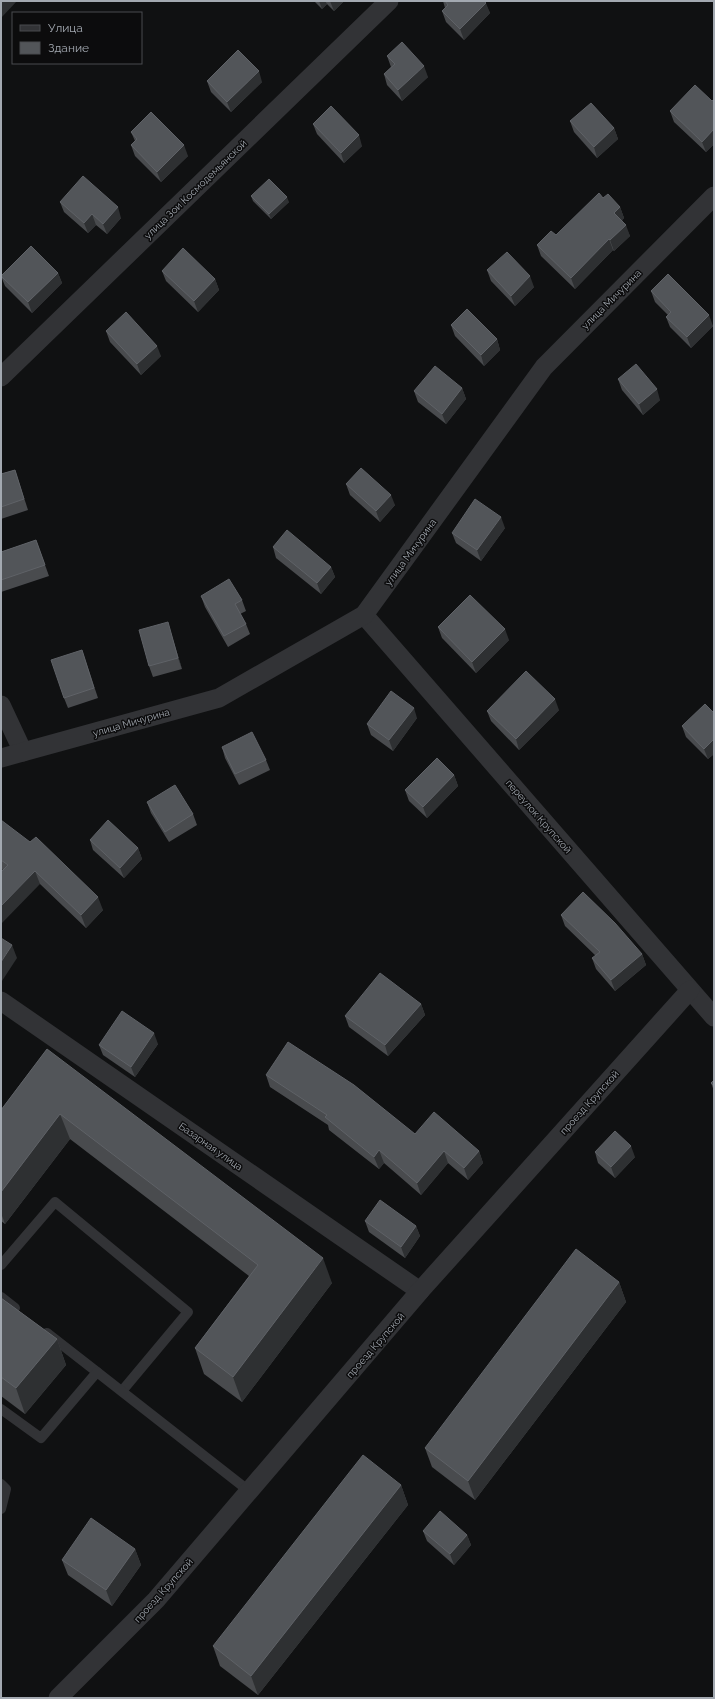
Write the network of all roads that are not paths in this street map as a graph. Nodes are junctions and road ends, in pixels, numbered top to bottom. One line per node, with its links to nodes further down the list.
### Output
1 (389, 1): 3 (street, улица Зои Космодемьянской)
2 (714, 196): 4 (street, улица Мичурина)
3 (1, 377)
4 (364, 615): 6 (street, улица Мичурина); 8 (street, переулок Крупской)
5 (1, 705): 6 (street)
6 (23, 752): 7 (street, улица Мичурина)
7 (1, 758)
8 (690, 990): 10 (street, переулок Крупской); 12 (street, проезд Крупской)
9 (1, 1001): 12 (street, Базарная улица)
10 (714, 1017)
11 (1, 1265): 17 (lane)
12 (420, 1291): 20 (street, проезд Крупской)
13 (1, 1298): 14 (lane)
14 (25, 1316)
15 (37, 1325): 16 (lane)
16 (97, 1372): 17 (lane); 18 (lane)
17 (122, 1391): 20 (lane)
18 (1, 1409)
19 (1, 1484): 21 (lane)
20 (249, 1491): 22 (street, проезд Крупской)
21 (1, 1509)
22 (58, 1698)

